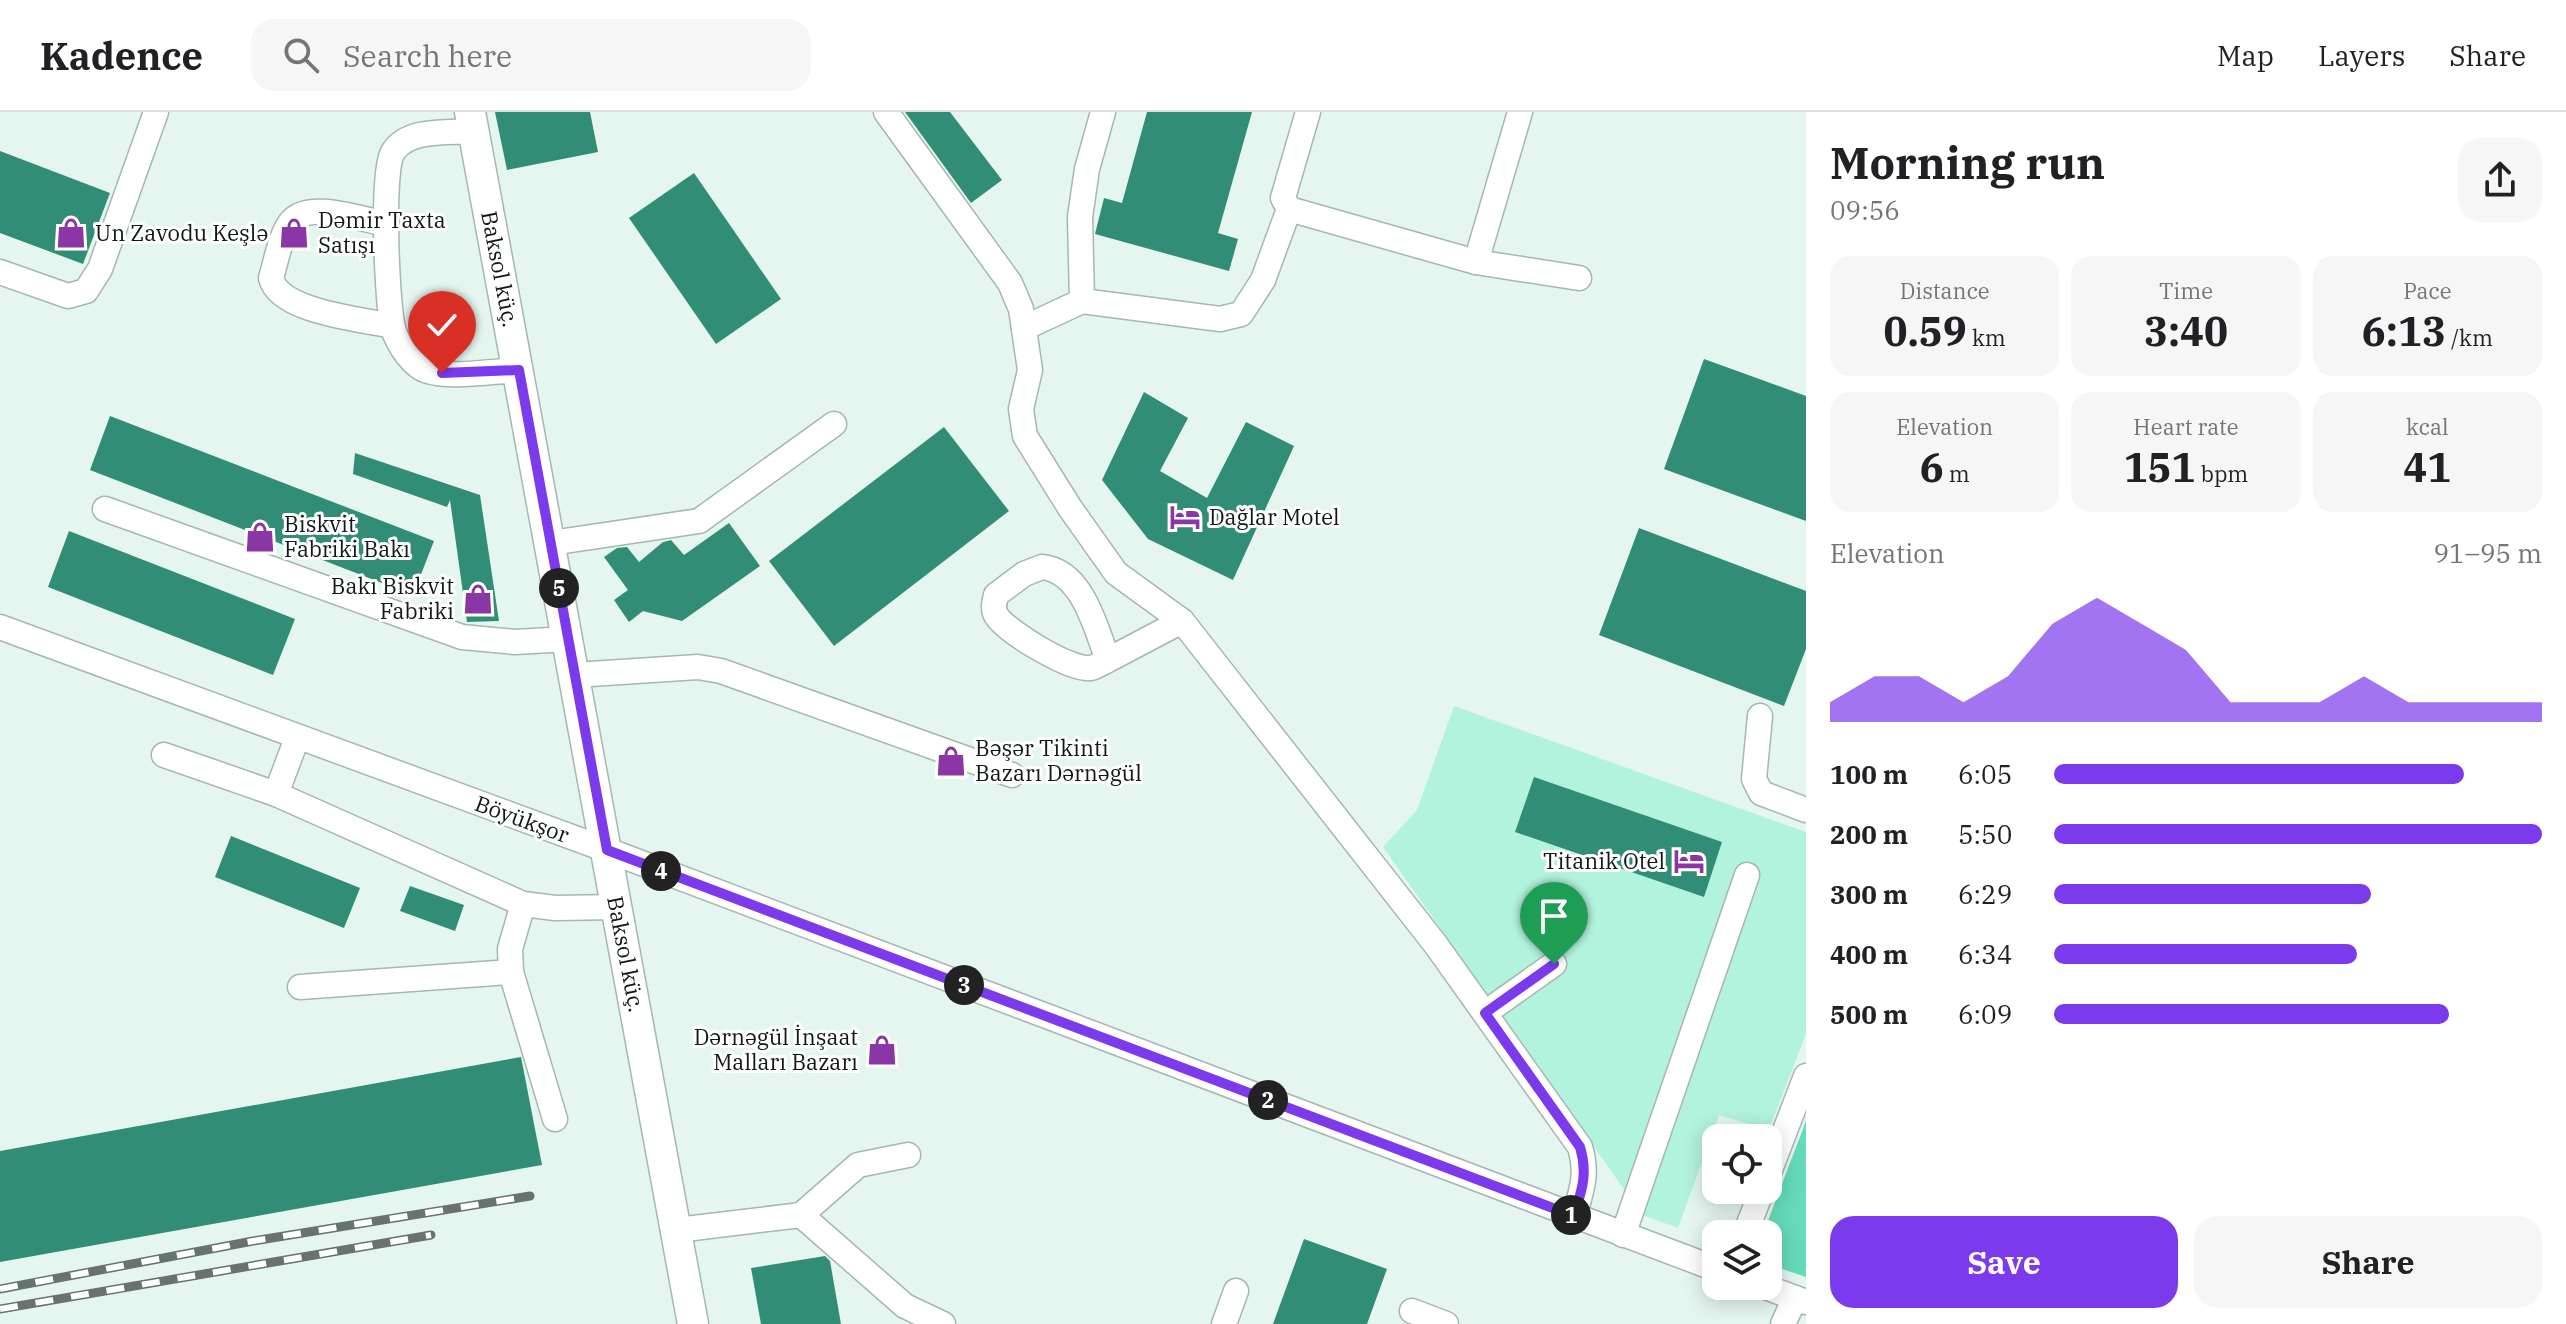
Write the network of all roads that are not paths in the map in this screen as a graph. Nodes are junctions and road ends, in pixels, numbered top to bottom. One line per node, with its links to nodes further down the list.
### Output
1 (156, 112): 10 (street)
2 (886, 112): 14 (street)
3 (1103, 112): 12 (street)
4 (1308, 112): 7 (street)
5 (1520, 112): 9 (street)
6 (471, 122): 8 (street); 15 (main road, Baksol küç.)
7 (1289, 209): 9 (street); 12 (street)
8 (387, 224): 13 (street); 13 (street)
9 (1476, 262): 11 (street)
10 (0, 272)
11 (1579, 278)
12 (1082, 301): 14 (street)
13 (392, 326): 15 (street)
14 (1024, 328): 19 (street)
15 (519, 370): 18 (main road, Baksol küç.)
16 (834, 424): 18 (street)
17 (105, 509): 21 (street)
18 (551, 543): 21 (main road, Baksol küç.)
19 (1182, 621): 22 (street); 37 (street)
20 (0, 627): 25 (street, Böyükşor)
21 (568, 639): 23 (main road, Baksol küç.)
22 (1108, 660): 22 (street)
23 (575, 675): 27 (street); 30 (main road, Baksol küç.)
24 (1760, 716): 29 (street)
25 (297, 738): 28 (street); 30 (street, Böyükşor)
26 (164, 755): 28 (street)
27 (1012, 775)
28 (276, 794): 32 (street)
29 (1806, 810)
30 (607, 850): 33 (main road, Baksol küç.); 43 (street, Böyükşor)
31 (1747, 875): 45 (street)
32 (523, 904): 33 (street); 35 (street)
33 (618, 907): 44 (main road, Baksol küç.)
34 (1554, 964): 37 (street)
35 (511, 972): 36 (street); 39 (street)
36 (300, 987)
37 (1485, 1013): 43 (street)
38 (1806, 1076): 40 (street)
39 (555, 1119)
40 (1782, 1139)
41 (908, 1155): 42 (street)
42 (801, 1215): 44 (street); 50 (street)
43 (1574, 1216): 45 (street, Böyükşor)
44 (677, 1230): 51 (main road, Baksol küç.)
45 (1623, 1235): 46 (street, Böyükşor)
46 (1702, 1264)
47 (1236, 1291): 53 (street)
48 (1800, 1300): 55 (street)
49 (1412, 1311): 54 (street)
50 (904, 1315): 52 (street)
51 (693, 1324)
52 (943, 1324)
53 (1224, 1324)
54 (1446, 1324)
55 (1783, 1324)

